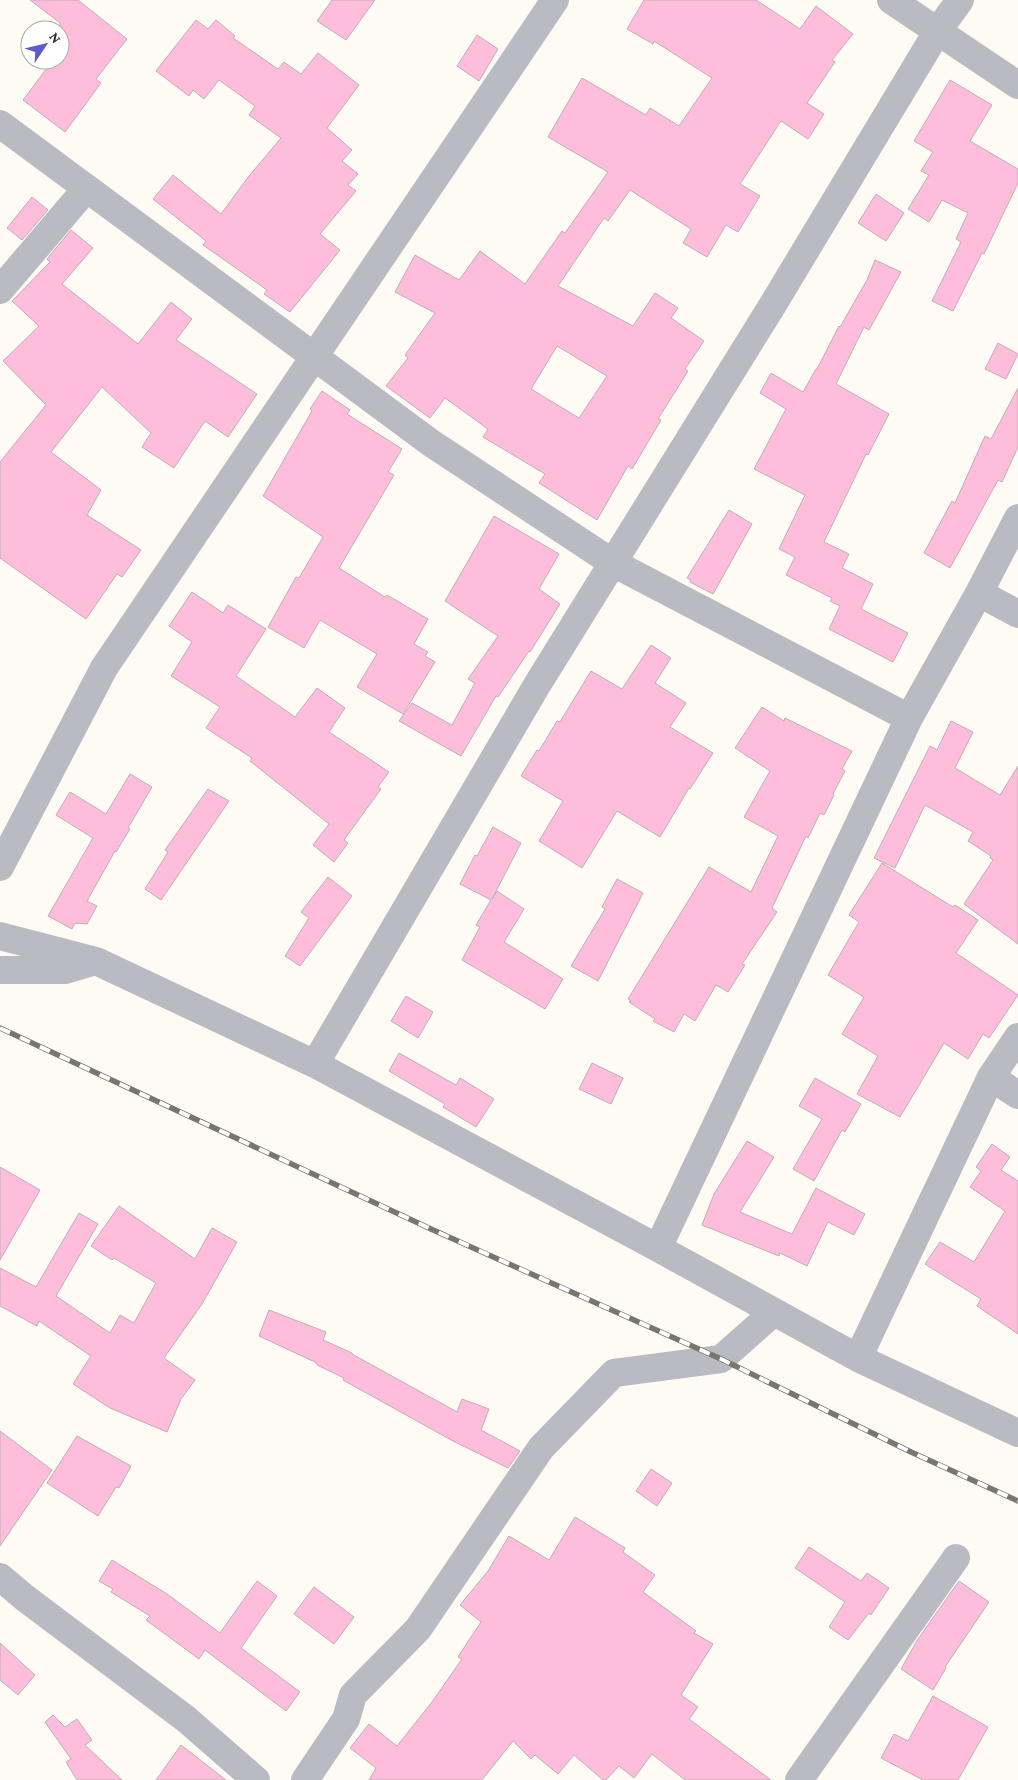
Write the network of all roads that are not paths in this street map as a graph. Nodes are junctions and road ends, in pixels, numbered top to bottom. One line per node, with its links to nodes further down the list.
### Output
1 (555, 0): 9 (street)
2 (892, 0): 4 (street)
3 (960, 0): 4 (street)
4 (937, 32): 5 (street); 11 (street)
5 (1018, 85)
6 (0, 124): 7 (street)
7 (86, 189): 8 (street); 9 (street)
8 (0, 290)
9 (314, 357): 11 (street); 15 (street)
10 (1018, 518): 12 (street)
11 (613, 564): 14 (street); 20 (street)
12 (980, 593): 13 (street); 14 (street)
13 (1018, 614)
14 (910, 718): 23 (street)
15 (0, 867)
16 (0, 936): 17 (street)
17 (96, 961): 18 (street); 20 (street)
18 (0, 970)
19 (1018, 1037): 21 (street)
20 (315, 1064): 23 (street)
21 (991, 1077): 22 (street); 25 (street)
22 (1018, 1095)
23 (658, 1248): 24 (street)
24 (774, 1312): 25 (street); 30 (street)
25 (858, 1358): 26 (street)
26 (1018, 1433)
27 (956, 1558): 31 (street)
28 (0, 1577): 29 (street)
29 (256, 1780)
30 (306, 1780)
31 (799, 1780)

